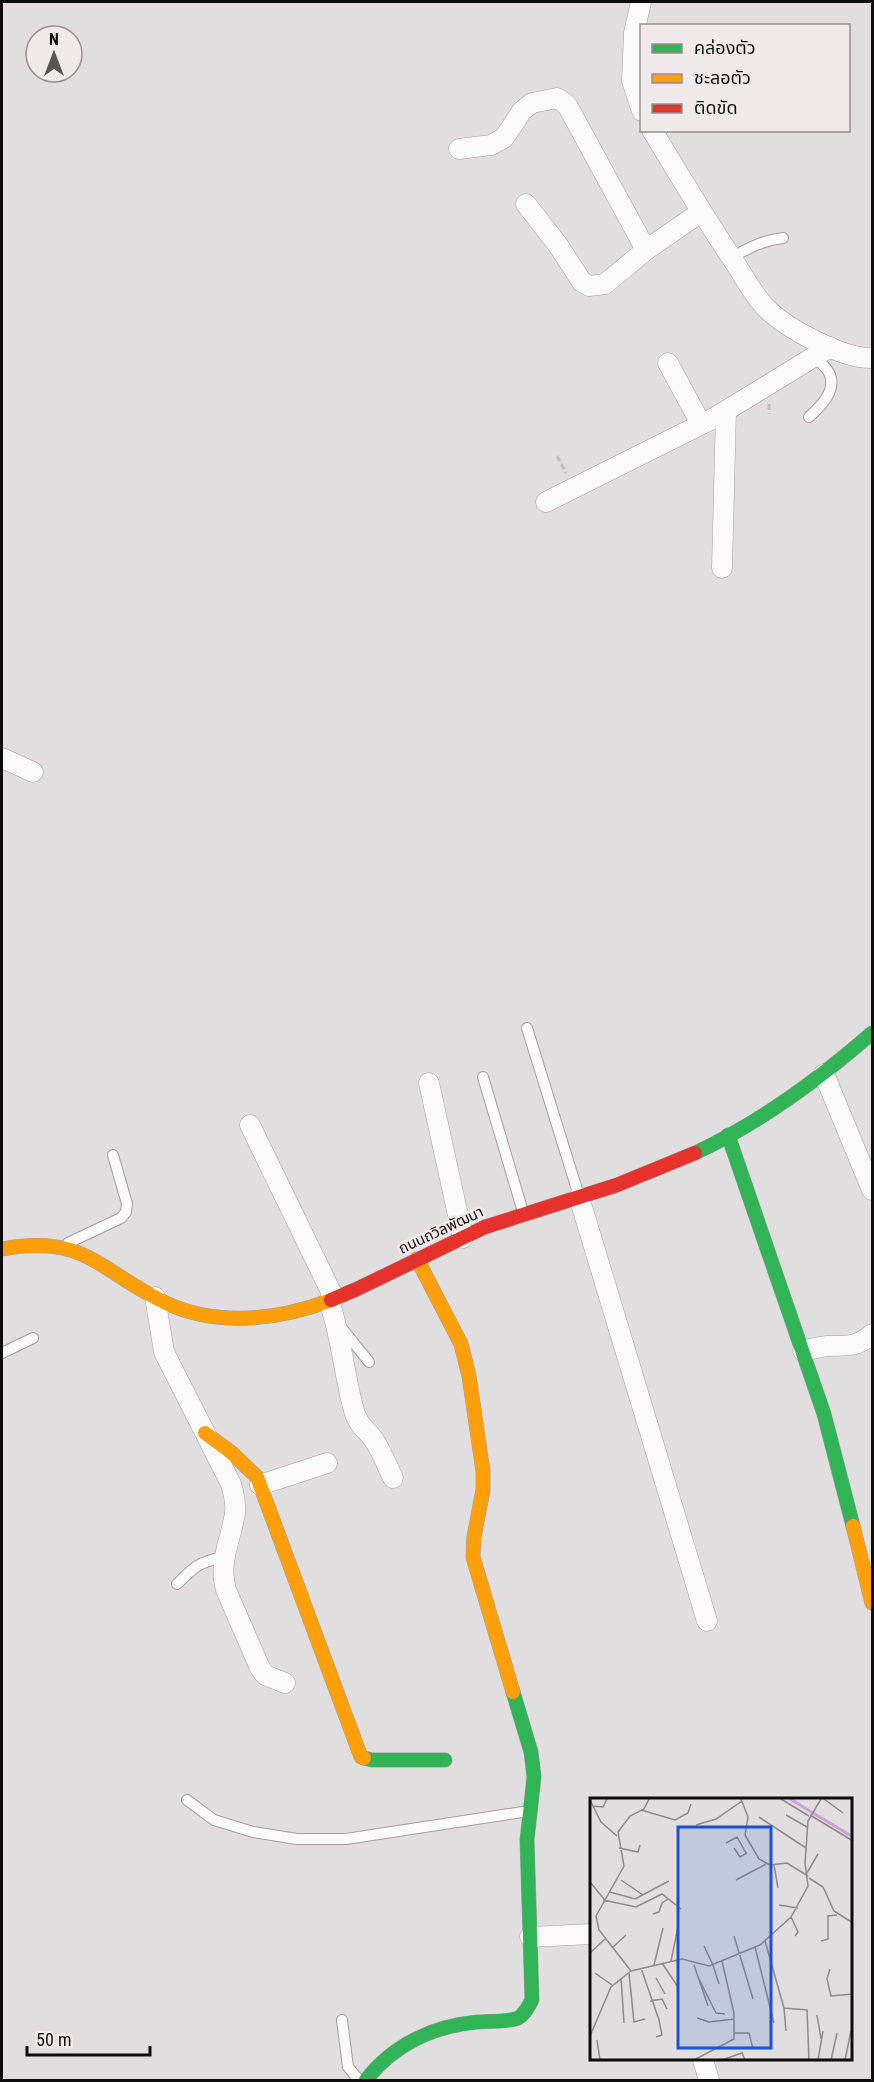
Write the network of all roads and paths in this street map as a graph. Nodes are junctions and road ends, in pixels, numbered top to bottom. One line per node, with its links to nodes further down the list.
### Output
1 (641, 2): 2 (street)
2 (640, 105)
3 (653, 132): 6 (street)
4 (459, 149): 8 (street)
5 (526, 204): 8 (street)
6 (701, 212): 8 (street); 9 (street)
7 (783, 238): 9 (lane)
8 (646, 249)
9 (731, 258): 10 (street)
10 (822, 352): 11 (street); 13 (street); 14 (lane)
11 (873, 358)
12 (668, 363): 15 (street)
13 (726, 411): 15 (street); 17 (street)
14 (809, 417)
15 (701, 424): 16 (street)
16 (546, 502)
17 (722, 568)
18 (2, 758): 19 (street)
19 (33, 772)
20 (527, 1028): 29 (lane)
21 (873, 1033): 22 (street, ถนนถวิลพัฒนา)
22 (824, 1074): 26 (street, ถนนถวิลพัฒนา); 28 (street)
23 (483, 1077): 30 (lane)
24 (429, 1083): 31 (street)
25 (250, 1125): 36 (street)
26 (728, 1135): 29 (street, ถนนถวิลพัฒนา); 39 (street)
27 (113, 1155): 32 (lane)
28 (873, 1190)
29 (579, 1197): 30 (street, ถนนถวิลพัฒนา); 49 (street)
30 (524, 1213): 31 (street, ถนนถวิลพัฒนา)
31 (463, 1238): 34 (street, ถนนถวิลพัฒนา)
32 (62, 1246): 33 (street, ถนนถวิลพัฒนา); 35 (street, ถนนถวิลพัฒนา)
33 (2, 1249)
34 (417, 1259): 36 (street, ถนนถวิลพัฒนา); 53 (street)
35 (155, 1297): 36 (street, ถนนถวิลพัฒนา); 42 (street)
36 (333, 1306): 41 (lane); 44 (street)
37 (873, 1334): 39 (street)
38 (33, 1338): 40 (lane)
39 (803, 1351): 48 (street)
40 (2, 1353)
41 (369, 1362)
42 (205, 1433): 45 (street); 46 (street)
43 (327, 1462): 45 (street)
44 (393, 1478)
45 (260, 1485): 51 (street)
46 (224, 1557): 47 (lane); 50 (street)
47 (177, 1584)
48 (873, 1603)
49 (707, 1621)
50 (285, 1683)
51 (445, 1760)
52 (187, 1800): 53 (lane)
53 (530, 1811): 55 (street)
54 (590, 1934): 55 (street)
55 (530, 1937): 59 (street)
56 (342, 2020): 58 (lane)
57 (703, 2061): 60 (street)
58 (359, 2080)
59 (366, 2080)
60 (709, 2080)

